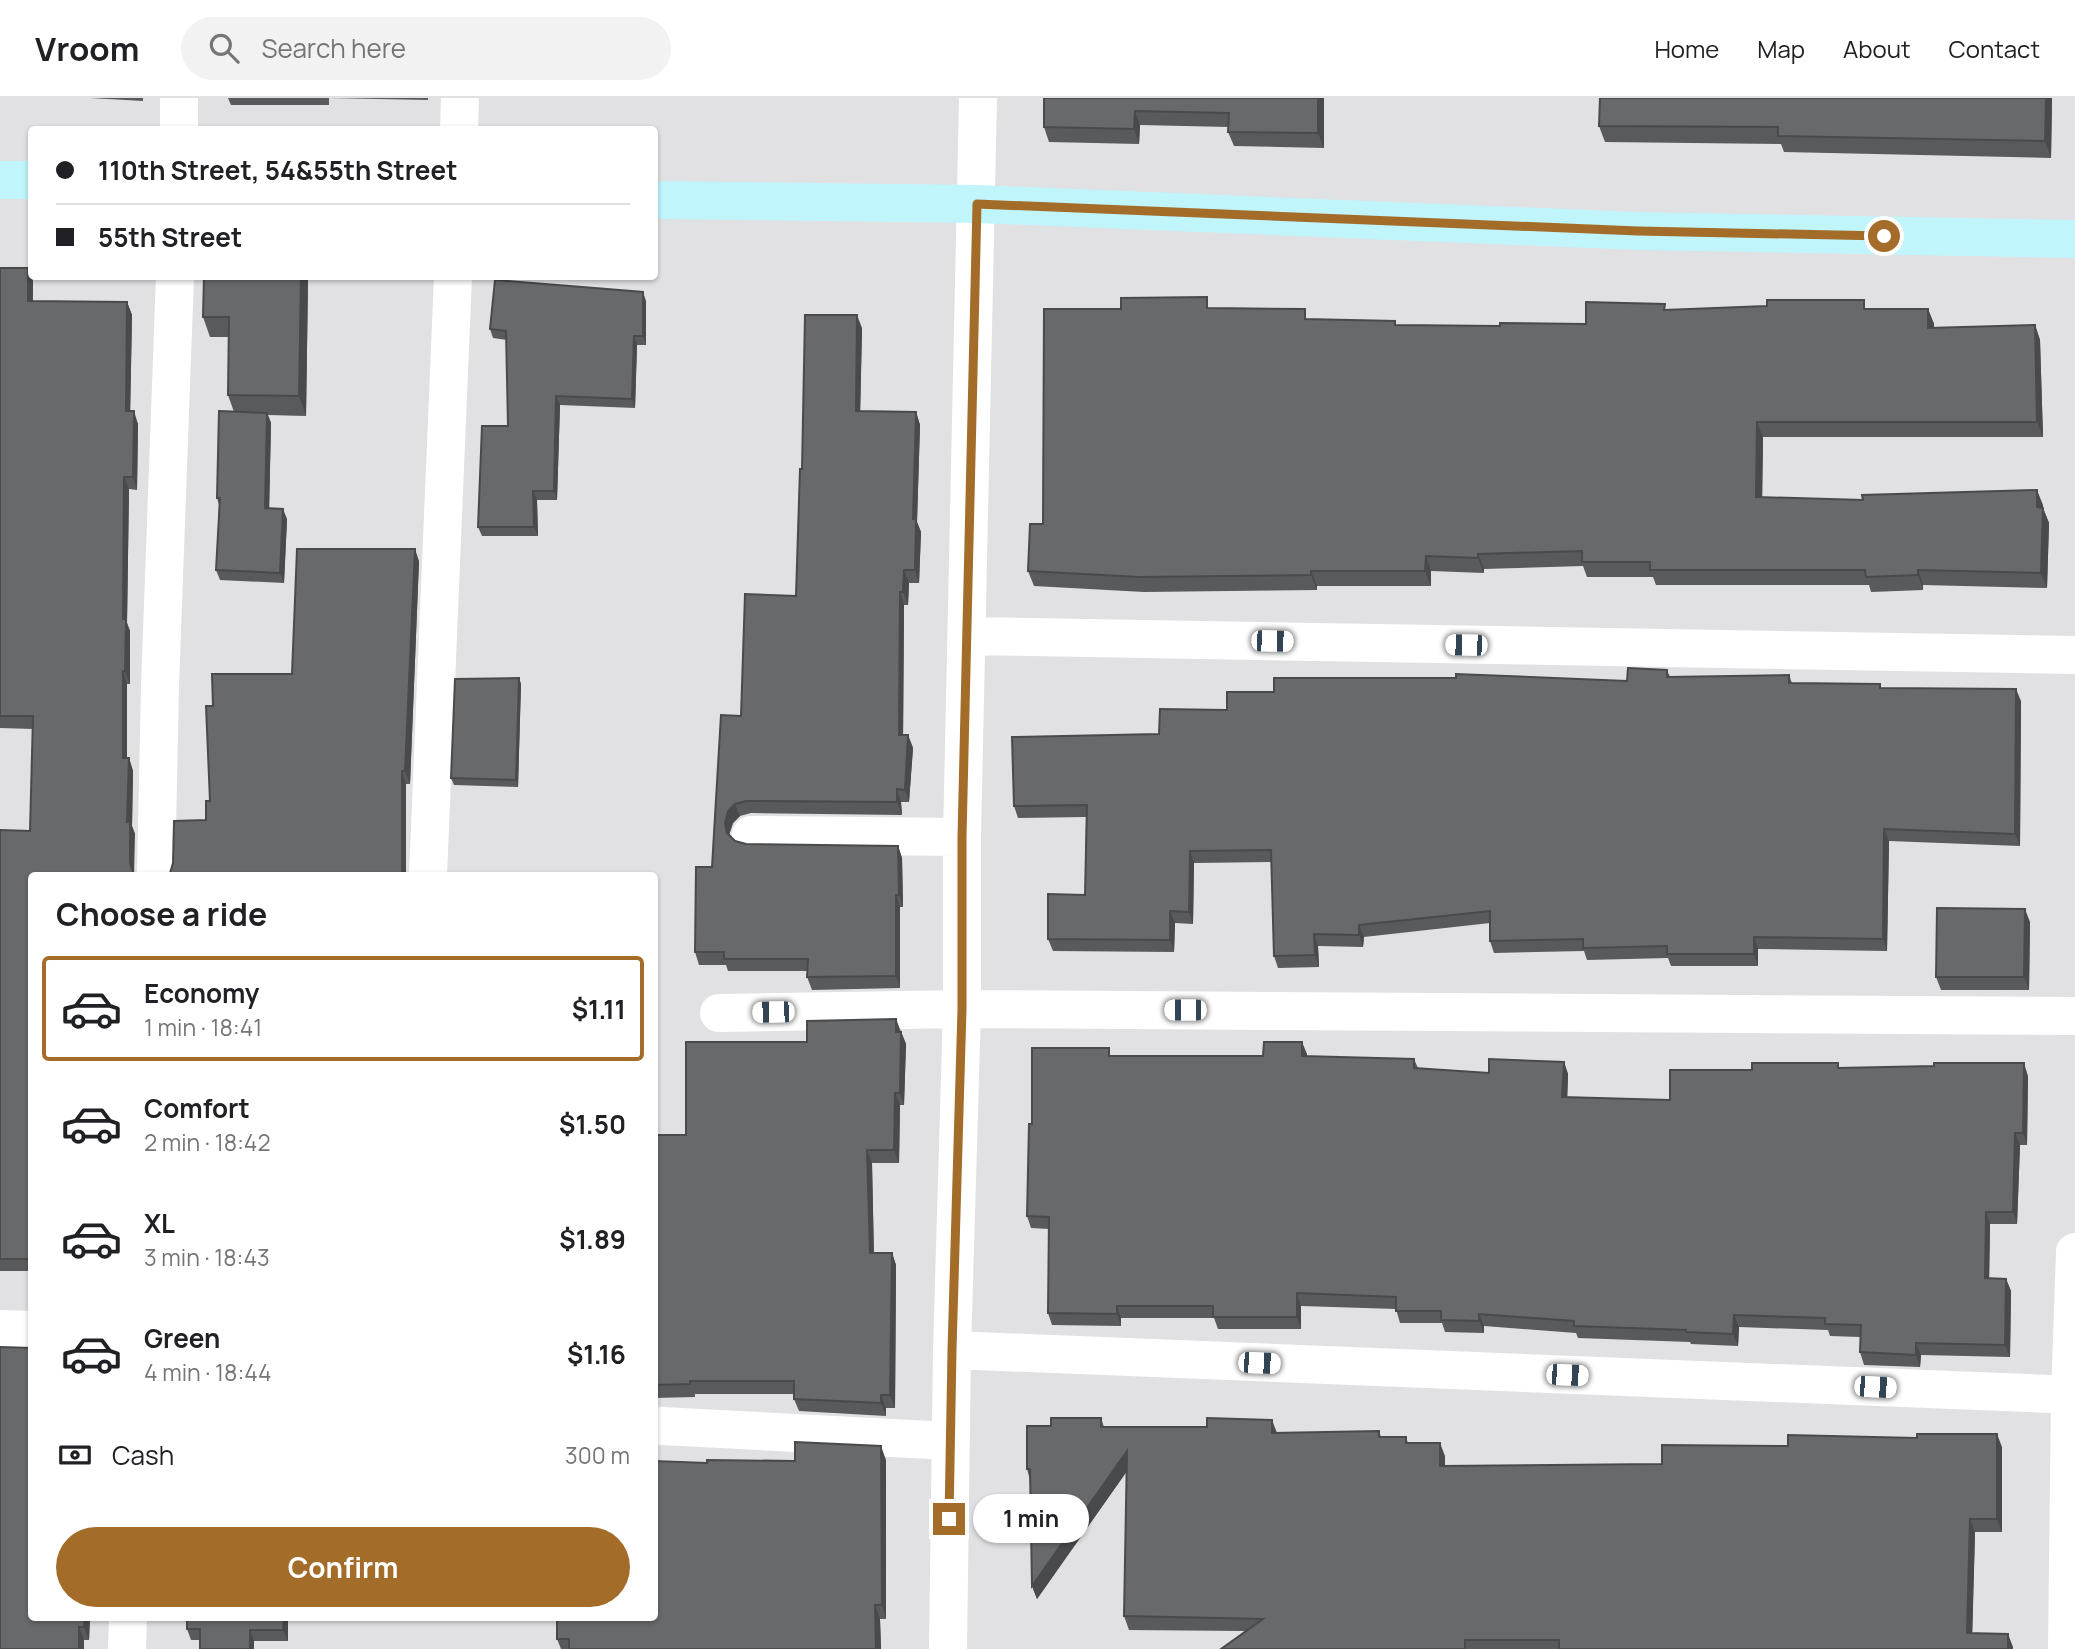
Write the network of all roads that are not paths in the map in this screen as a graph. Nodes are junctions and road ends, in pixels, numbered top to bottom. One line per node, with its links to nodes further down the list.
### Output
1 (179, 98): 4 (street)
2 (460, 98): 5 (street)
3 (978, 98): 9 (street)
4 (179, 126)
5 (459, 126)
6 (0, 180): 7 (main road)
7 (28, 180)
8 (658, 200): 9 (main road)
9 (977, 204): 10 (main road); 13 (street)
10 (2075, 239)
11 (174, 280): 17 (street)
12 (453, 280): 18 (street)
13 (968, 636): 14 (street); 16 (street)
14 (2075, 655)
15 (751, 835): 16 (street)
16 (962, 837): 19 (street)
17 (156, 872)
18 (428, 872)
19 (962, 1009): 20 (street); 21 (street); 25 (street)
20 (719, 1013)
21 (2075, 1016)
22 (2075, 1252): 26 (street)
23 (0, 1329): 24 (street)
24 (28, 1329)
25 (952, 1350): 26 (street); 28 (street)
26 (2073, 1395): 32 (street)
27 (662, 1426): 28 (street)
28 (950, 1441): 31 (street)
29 (128, 1621): 30 (street)
30 (127, 1649)
31 (947, 1649)
32 (2067, 1649)

